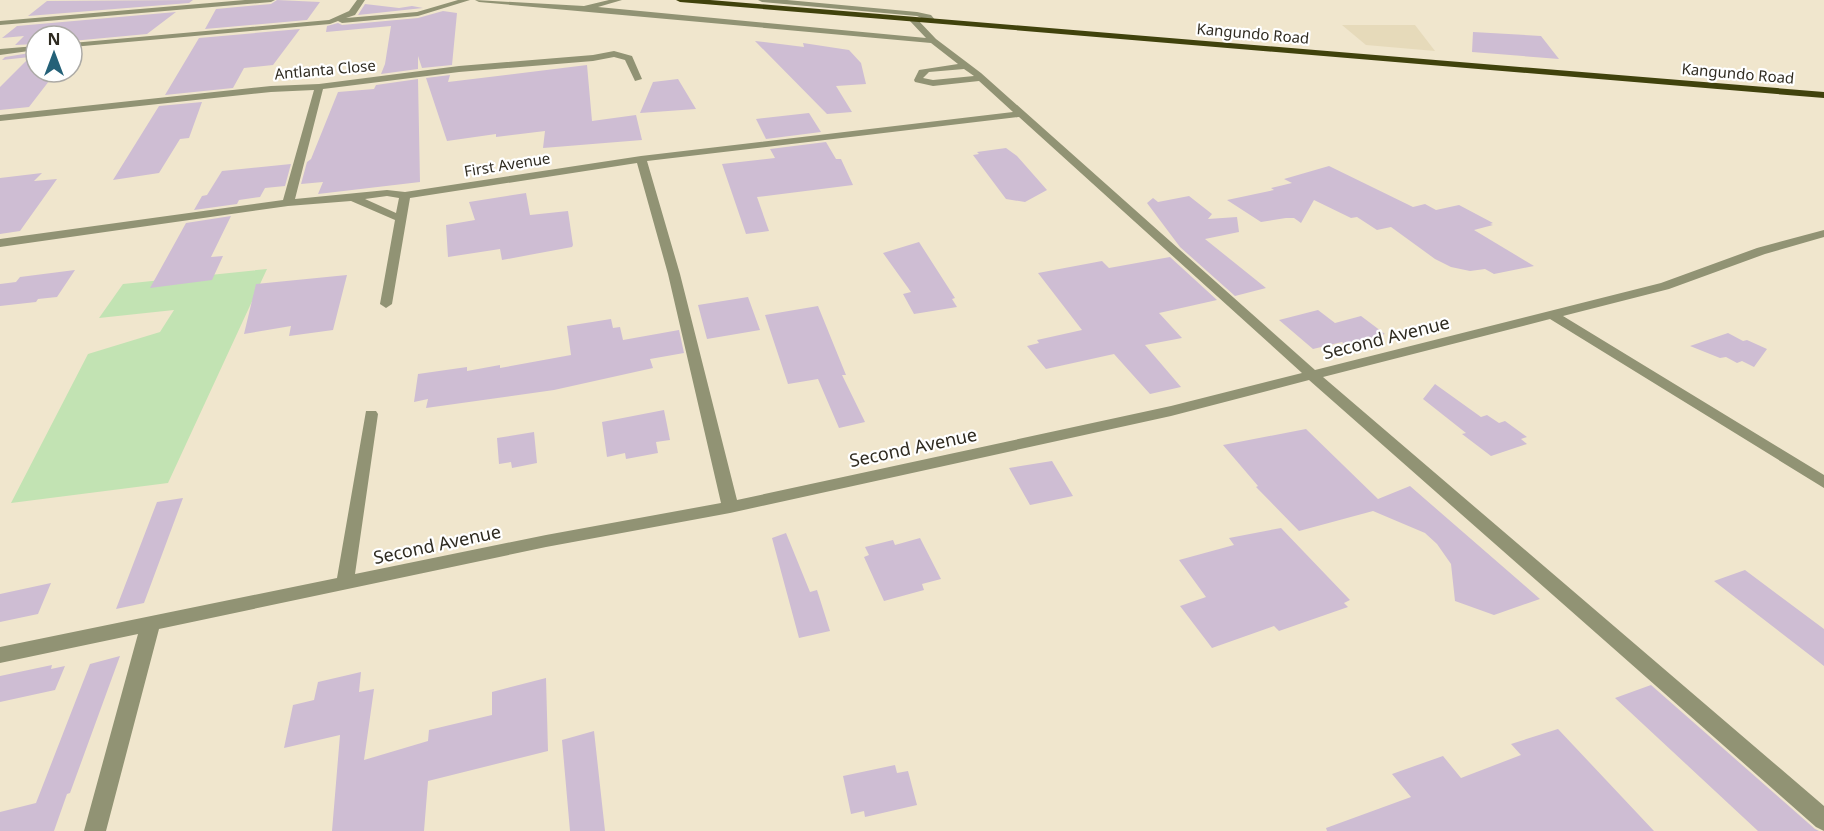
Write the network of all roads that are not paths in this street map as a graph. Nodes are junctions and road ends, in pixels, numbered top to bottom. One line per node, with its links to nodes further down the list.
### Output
1 (271, 0): 12 (street)
2 (361, 0): 11 (street)
3 (466, 0): 11 (street)
4 (479, 0): 8 (street)
5 (618, 0): 8 (street)
6 (680, 0): 9 (highway, Kangundo Road)
7 (762, 0): 10 (street)
8 (585, 8): 13 (street)
9 (913, 20): 10 (highway, Kangundo Road); 13 (street)
10 (932, 21): 21 (highway, Kangundo Road)
11 (330, 22): 14 (street)
12 (0, 23)
13 (933, 41): 17 (street)
14 (84, 44)
15 (24, 50): 16 (street)
16 (1, 53)
17 (965, 66): 18 (street); 18 (street)
18 (981, 78): 22 (street)
19 (638, 79): 20 (street, Antlanta Close)
20 (319, 87): 23 (street, Antlanta Close); 27 (street)
21 (1824, 95)
22 (1019, 114): 24 (street, First Avenue); 33 (street)
23 (0, 118)
24 (641, 159): 25 (street, First Avenue); 36 (street)
25 (405, 195): 26 (street, First Avenue); 28 (street)
26 (352, 198): 27 (street, First Avenue); 28 (street)
27 (288, 203): 30 (street, First Avenue)
28 (402, 219): 31 (street)
29 (1824, 233): 32 (street, Second Avenue)
30 (0, 243)
31 (386, 304)
32 (1552, 315): 33 (street, Second Avenue); 35 (street)
33 (1313, 376): 36 (street, Second Avenue); 40 (street)
34 (371, 414): 37 (street)
35 (1824, 482)
36 (730, 507): 37 (street, Second Avenue)
37 (345, 583): 38 (street, Second Avenue)
38 (150, 626): 39 (street, Second Avenue); 41 (street)
39 (0, 655)
40 (1824, 820)
41 (94, 831)

